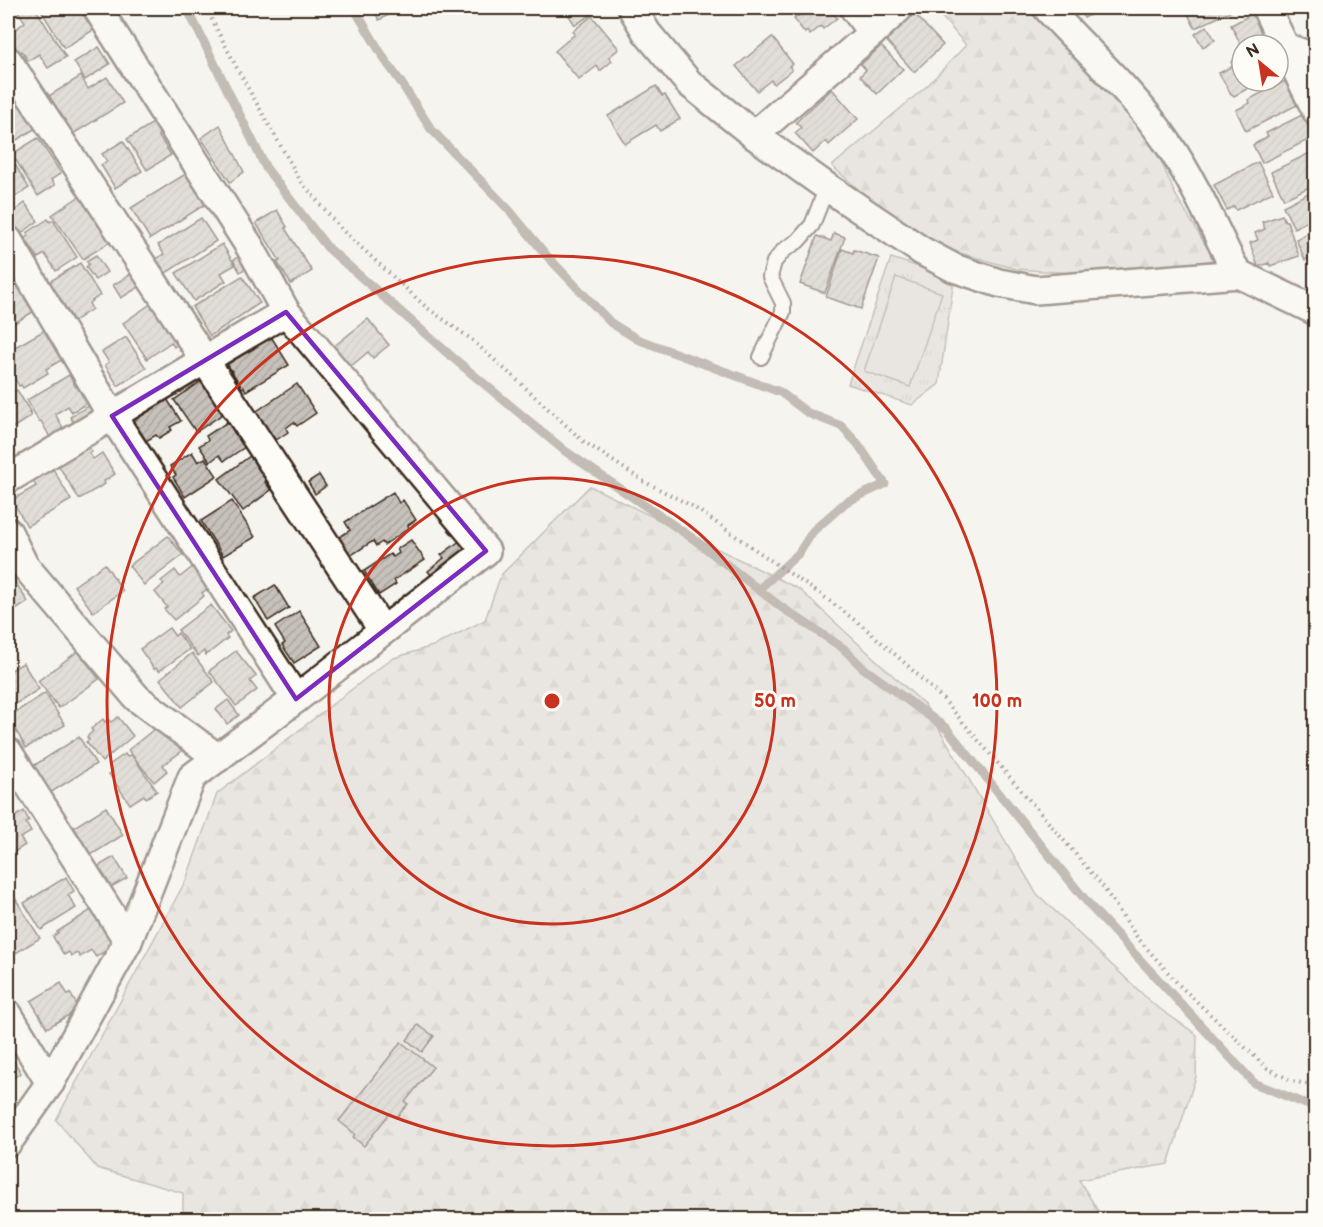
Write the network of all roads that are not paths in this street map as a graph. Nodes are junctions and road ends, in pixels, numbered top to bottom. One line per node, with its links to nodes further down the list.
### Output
1 (97, 8): 19 (street)
2 (632, 8): 14 (street)
3 (854, 8): 7 (street)
4 (899, 8): 7 (street)
5 (1047, 8): 17 (street)
6 (1266, 8): 8 (street)
7 (872, 33): 14 (street)
8 (1278, 33)
9 (1290, 49): 11 (street)
10 (1290, 57): 13 (street)
11 (1316, 58)
12 (8, 61): 21 (street)
13 (1316, 110)
14 (754, 135): 15 (street)
15 (827, 187): 17 (street); 20 (lane)
16 (8, 240): 22 (street)
17 (1239, 274): 18 (street)
18 (1316, 311)
19 (286, 312): 21 (street); 25 (street)
20 (761, 357)
21 (203, 359): 22 (street); 25 (street)
22 (112, 416): 23 (street); 26 (street)
23 (8, 479)
24 (8, 532): 28 (street)
25 (383, 631): 26 (street)
26 (296, 699): 28 (street)
27 (8, 752): 29 (street)
28 (218, 758): 29 (street)
29 (128, 941): 31 (street)
30 (8, 1014): 31 (street)
31 (50, 1083): 32 (street)
32 (8, 1142)

